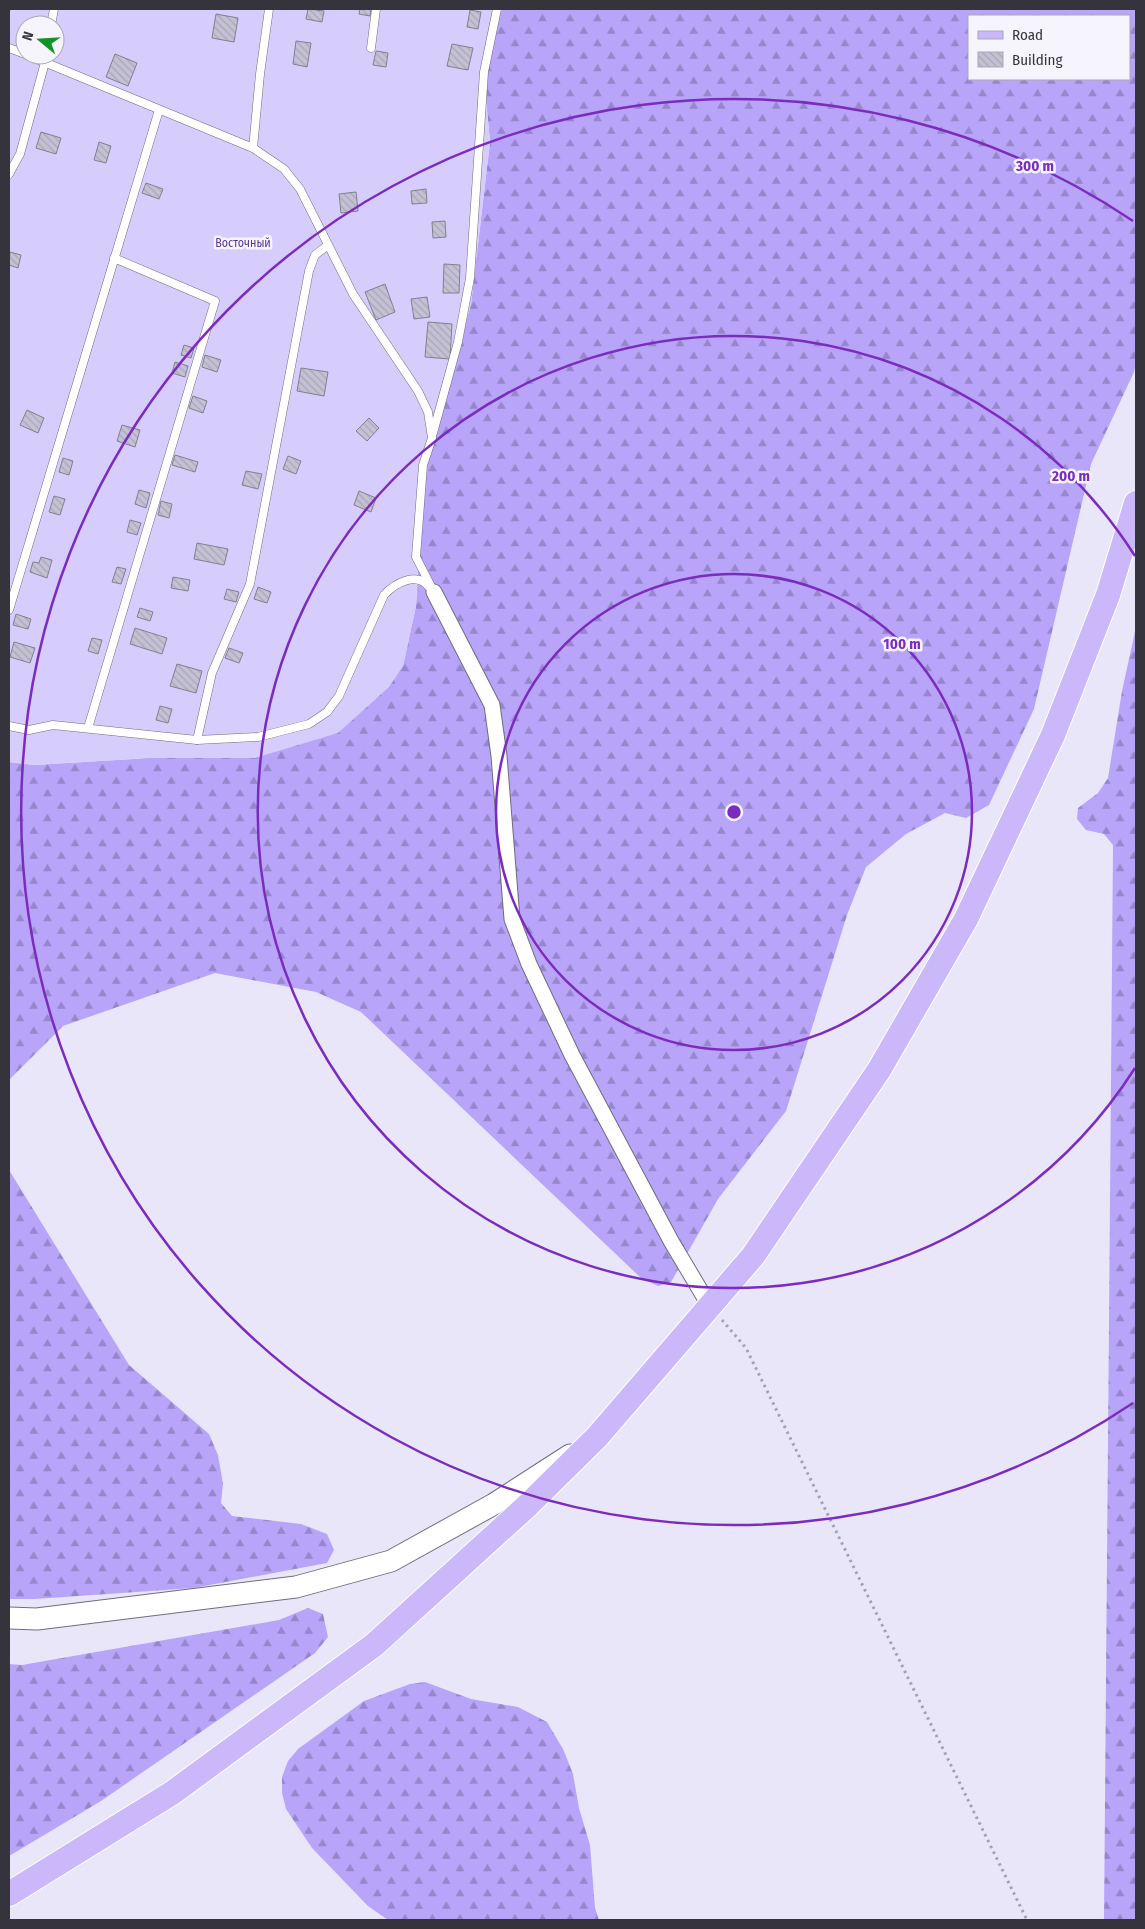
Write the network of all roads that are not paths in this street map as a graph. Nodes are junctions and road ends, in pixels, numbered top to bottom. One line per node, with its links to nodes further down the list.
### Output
1 (269, 9): 8 (lane)
2 (376, 9): 4 (lane)
3 (497, 9): 12 (lane)
4 (371, 48)
5 (44, 65): 9 (lane)
6 (59, 65): 7 (lane)
7 (159, 110): 8 (lane); 11 (lane)
8 (253, 148): 10 (lane)
9 (9, 174)
10 (328, 245): 12 (lane); 18 (lane)
11 (114, 258): 15 (lane); 17 (lane)
12 (432, 438): 14 (lane)
13 (1136, 503): 19 (main road)
14 (434, 592): 18 (lane); 19 (street)
15 (9, 610)
16 (9, 726): 17 (lane)
17 (88, 728): 18 (lane)
18 (197, 740)
19 (709, 1305): 20 (main road)
20 (597, 1437): 21 (street); 22 (main road)
21 (9, 1618)
22 (9, 1894)

